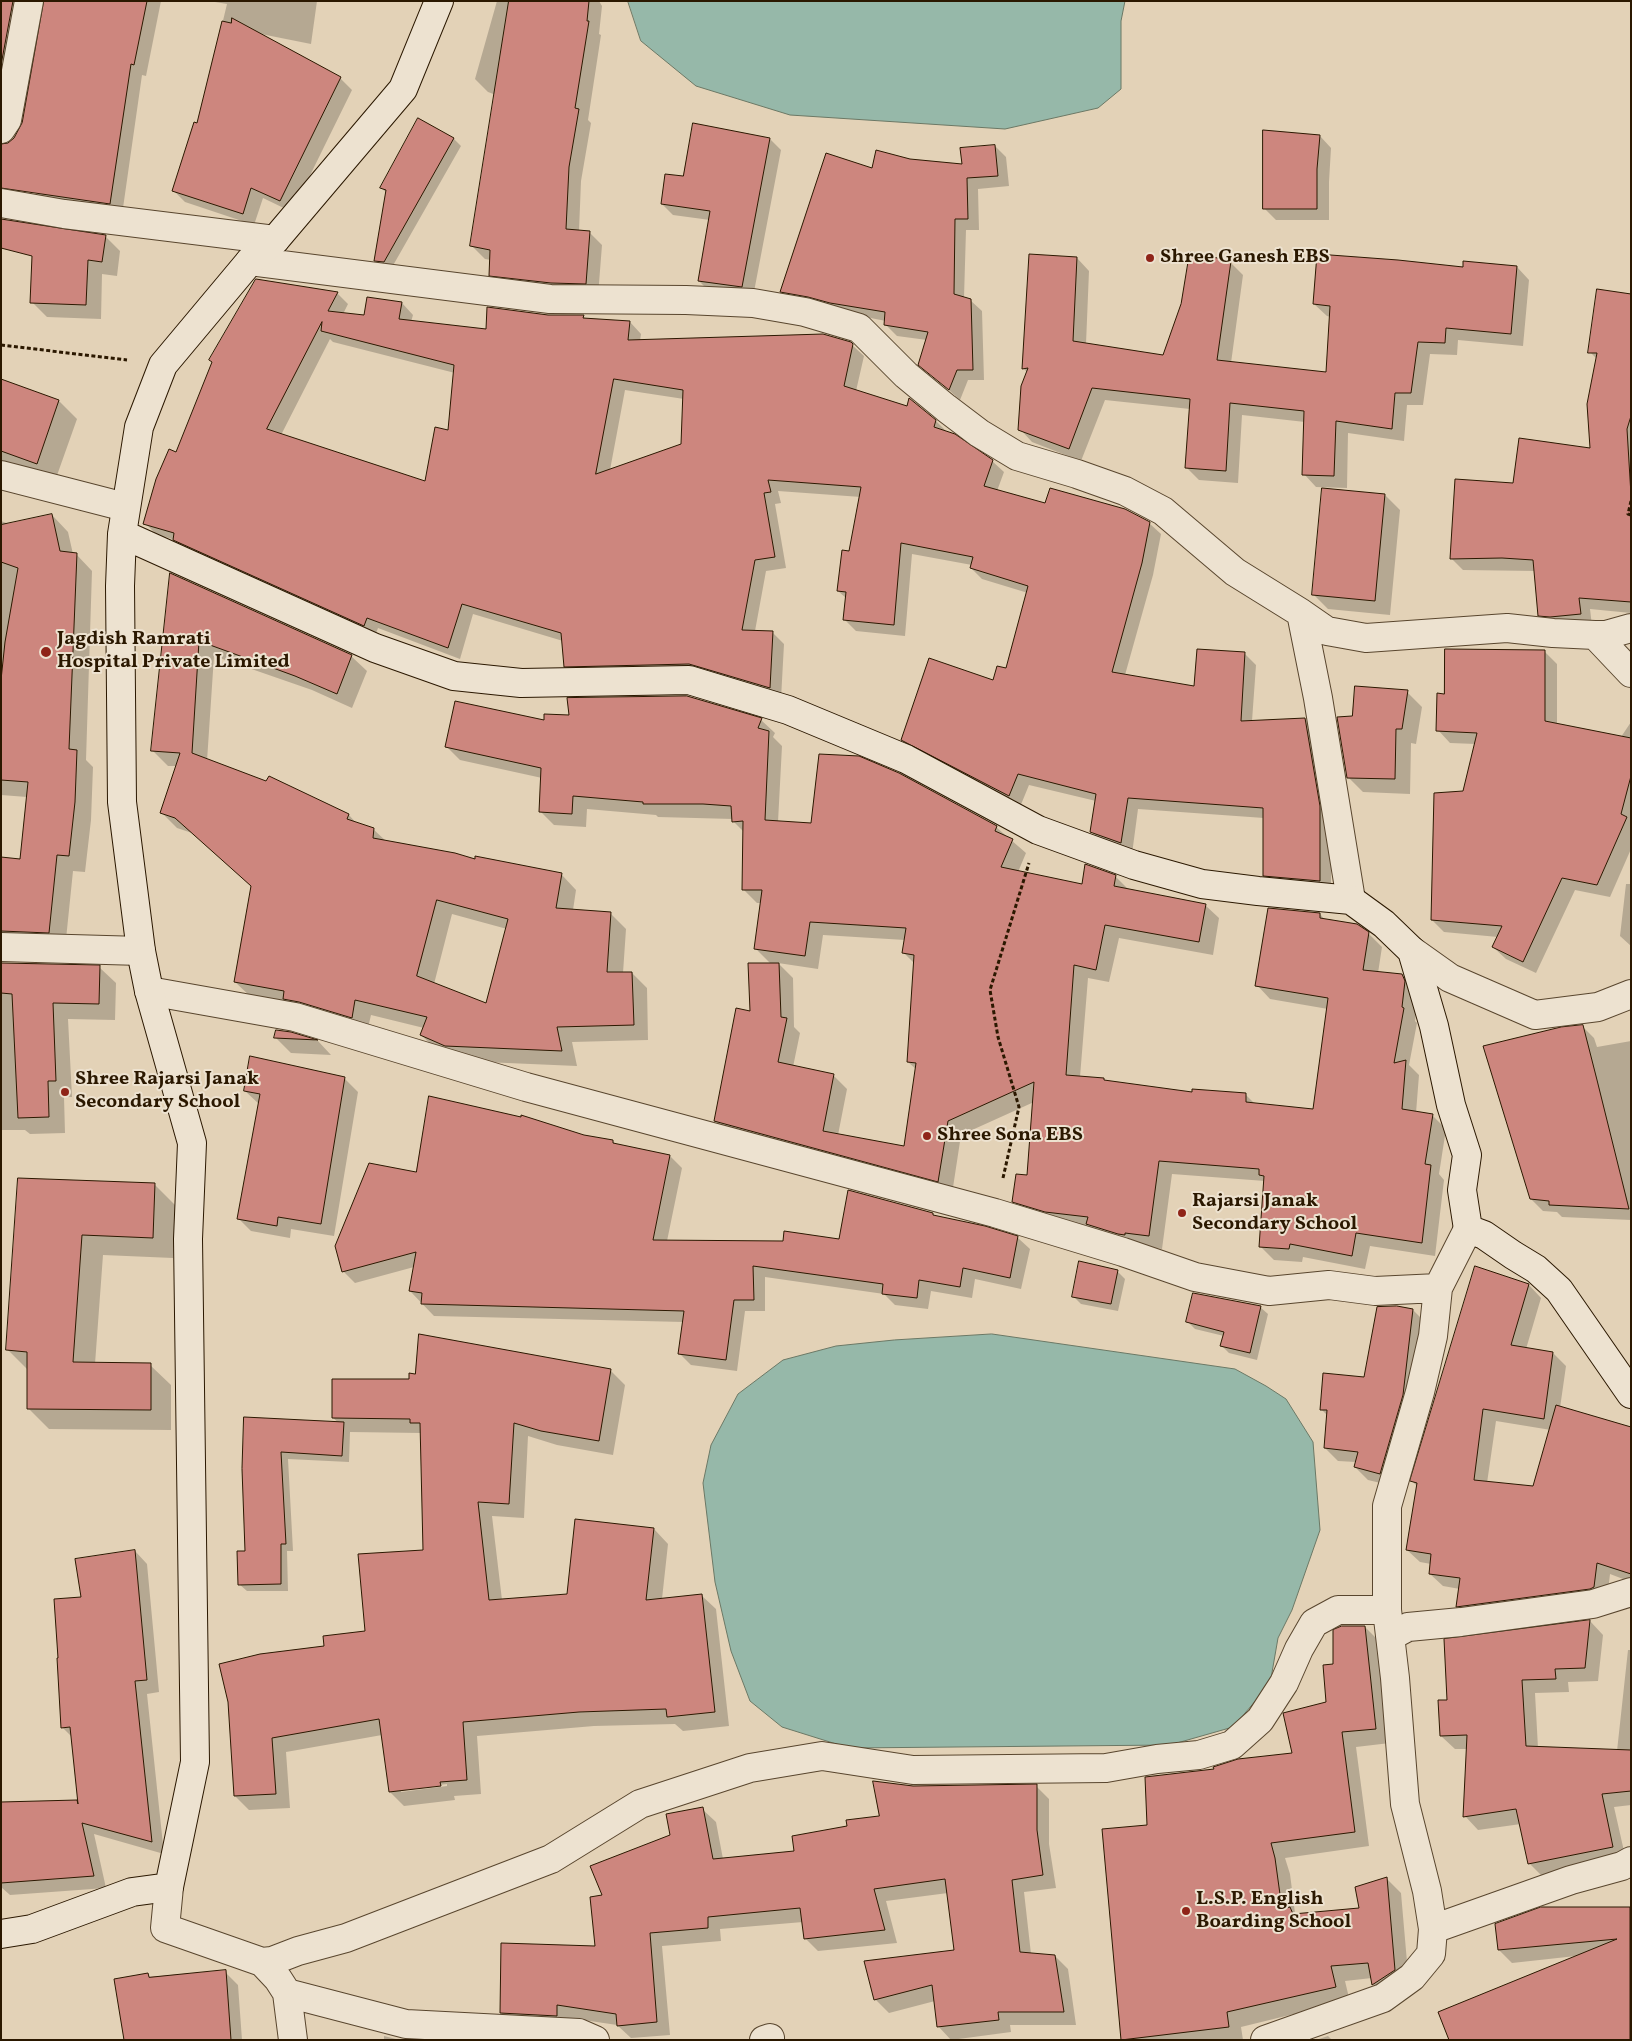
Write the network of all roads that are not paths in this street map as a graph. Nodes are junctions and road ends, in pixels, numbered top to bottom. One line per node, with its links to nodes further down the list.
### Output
1 (29, 1): 3 (street)
2 (439, 1): 5 (street)
3 (1, 129)
4 (1, 203): 5 (street)
5 (275, 240): 6 (street)
6 (250, 261): 8 (street); 9 (street)
7 (1, 475): 8 (street)
8 (124, 521): 13 (street); 15 (street)
9 (1301, 613): 11 (street); 13 (street)
10 (1631, 628): 11 (street)
11 (1595, 635): 12 (street)
12 (1631, 673)
13 (1352, 900): 16 (street)
14 (1, 947): 15 (street)
15 (141, 951): 17 (street)
16 (1412, 951): 18 (street); 19 (street)
17 (149, 991): 20 (street); 25 (street)
18 (1631, 994)
19 (1468, 1229): 20 (street); 21 (street)
20 (1438, 1288): 23 (street)
21 (1631, 1394)
22 (1631, 1592): 23 (street)
23 (1389, 1623): 26 (street); 28 (street)
24 (1631, 1861): 26 (street)
25 (169, 1887): 27 (street); 28 (street)
26 (1433, 1929): 32 (street)
27 (1, 1934)
28 (262, 1962): 29 (street)
29 (287, 1993): 30 (street); 31 (street)
30 (292, 2040)
31 (595, 2040)
32 (1265, 2040)

